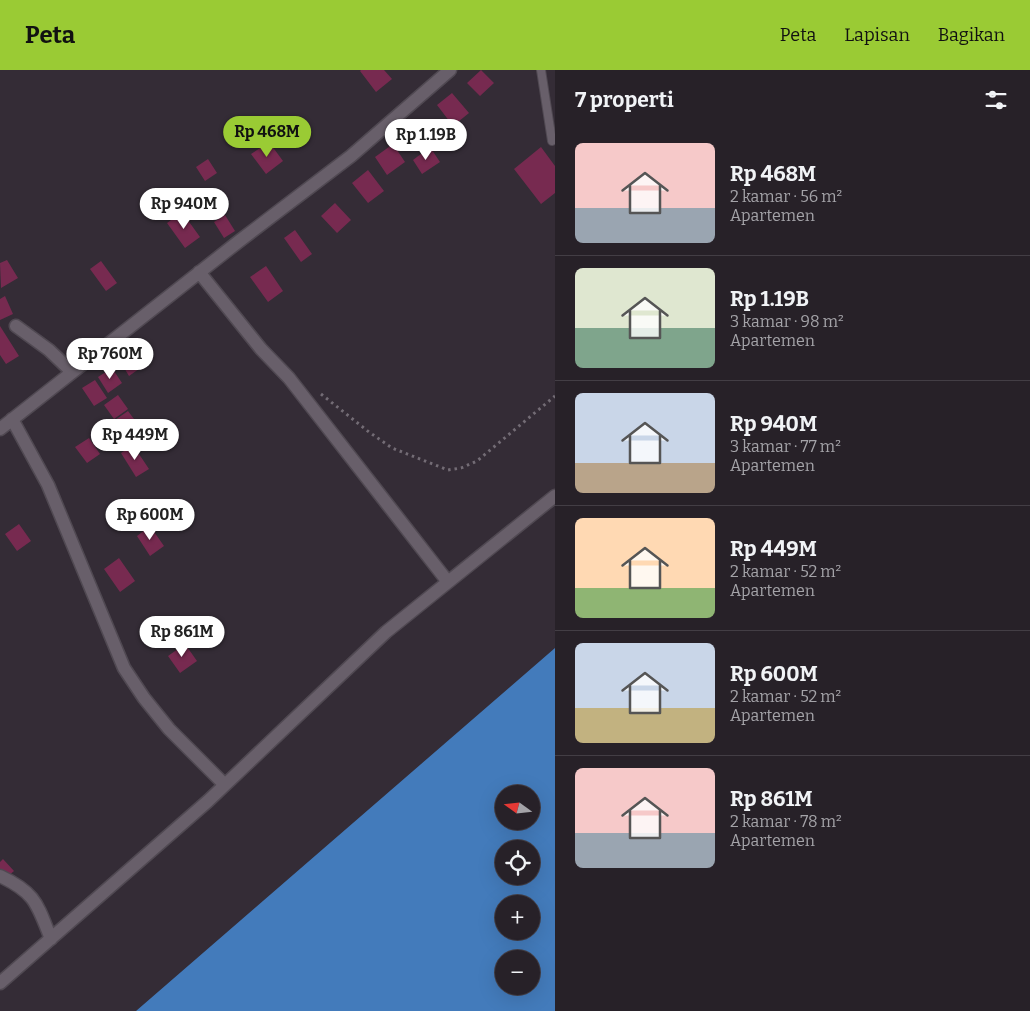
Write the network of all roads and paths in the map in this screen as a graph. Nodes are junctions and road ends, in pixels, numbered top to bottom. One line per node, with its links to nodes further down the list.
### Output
1 (450, 70): 4 (street)
2 (541, 70): 3 (lane)
3 (552, 141)
4 (199, 272): 6 (street); 12 (street)
5 (16, 326): 6 (street)
6 (72, 372): 9 (street)
7 (317, 391): 8 (path)
8 (555, 396)
9 (12, 419): 10 (street); 13 (street)
10 (0, 429)
11 (555, 496): 12 (street)
12 (448, 582): 13 (street)
13 (225, 784): 15 (street)
14 (0, 876): 15 (street)
15 (51, 939): 16 (street)
16 (0, 983)

